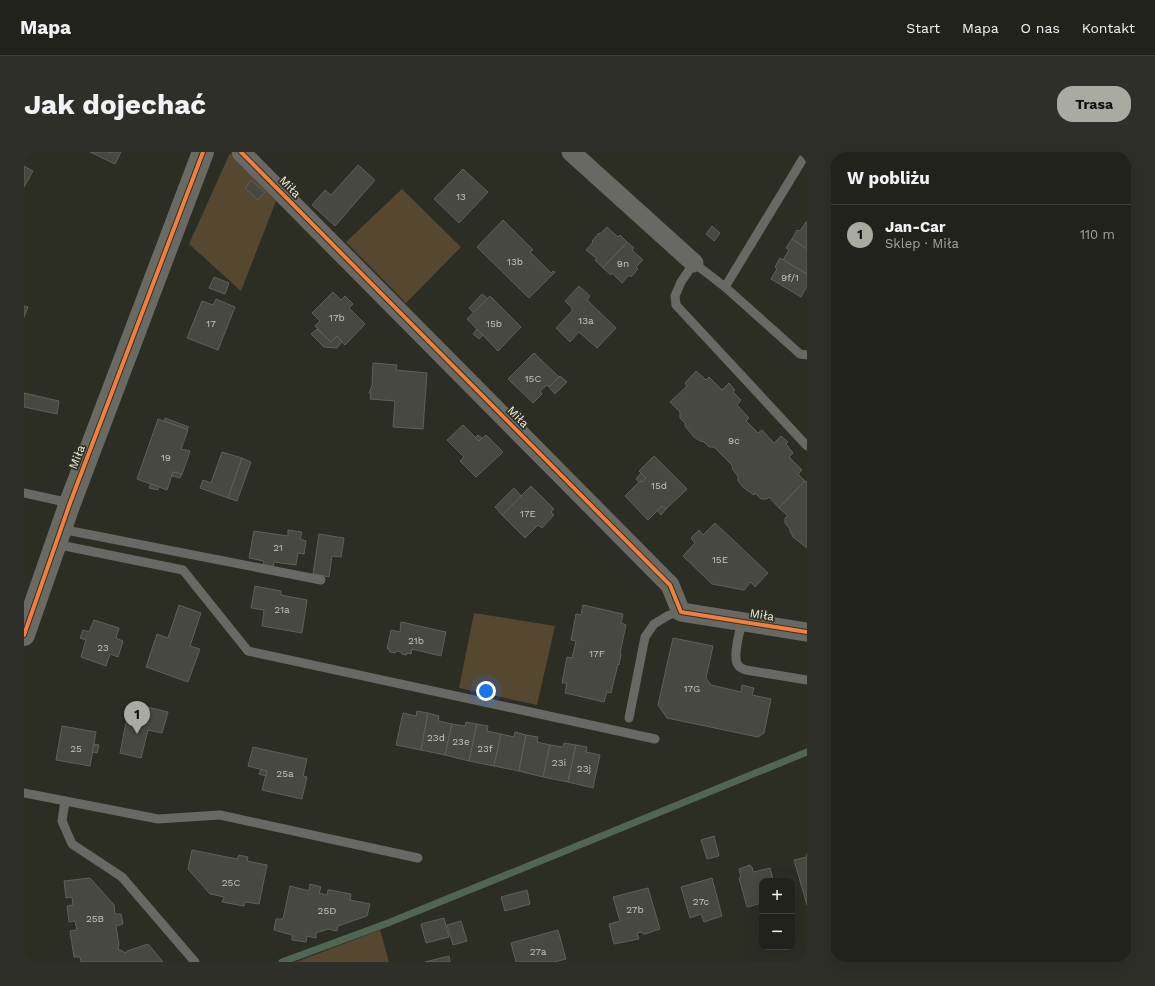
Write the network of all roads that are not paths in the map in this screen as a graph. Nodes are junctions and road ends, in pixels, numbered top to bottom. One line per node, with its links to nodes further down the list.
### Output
1 (203, 152): 10 (street, Miła)
2 (241, 152): 13 (street, Miła)
3 (571, 152): 5 (street)
4 (807, 152): 6 (lane)
5 (694, 263): 6 (lane); 8 (lane)
6 (725, 287): 7 (lane)
7 (807, 355)
8 (807, 446)
9 (24, 493): 10 (lane)
10 (70, 503): 11 (street, Miła)
11 (58, 536): 12 (lane); 16 (street, Miła); 19 (lane)
12 (321, 580)
13 (681, 612): 14 (street, Miła); 18 (lane)
14 (742, 621): 15 (street, Miła); 17 (lane)
15 (807, 632)
16 (24, 635)
17 (807, 680)
18 (629, 718)
19 (655, 739)
20 (24, 793): 21 (lane)
21 (65, 801): 22 (lane); 23 (lane)
22 (418, 858)
23 (195, 962)

